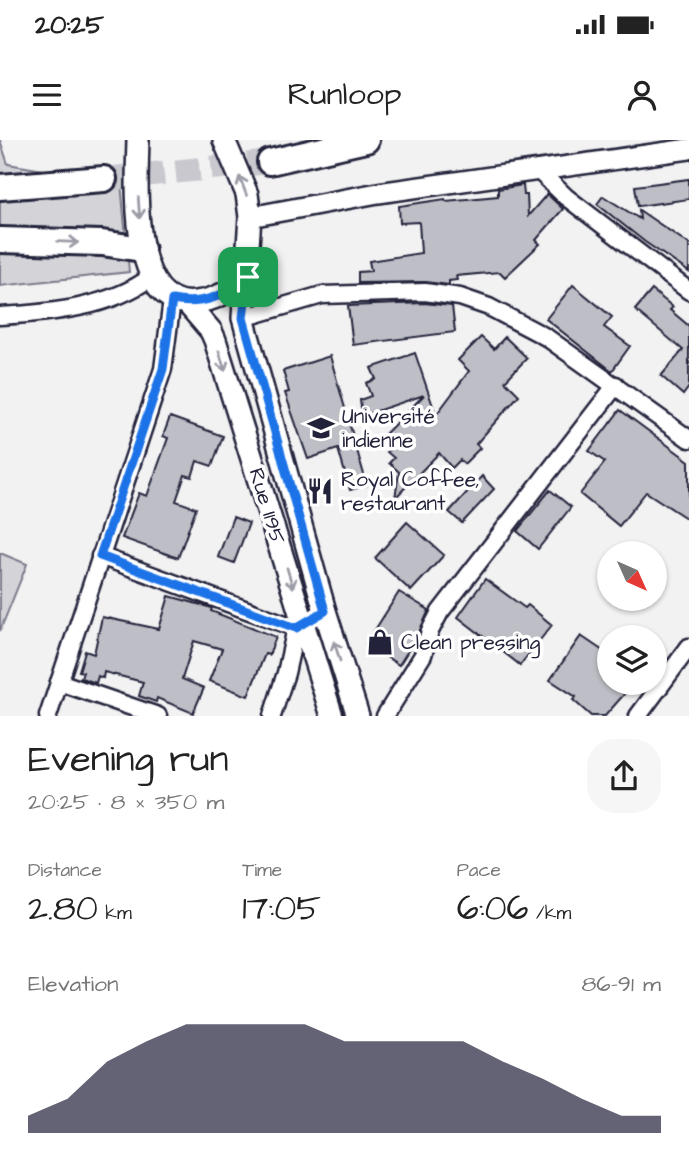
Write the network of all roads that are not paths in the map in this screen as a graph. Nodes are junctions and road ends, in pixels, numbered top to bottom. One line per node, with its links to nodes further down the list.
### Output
1 (138, 140): 11 (main road, Rue I195, one-way to 11)
2 (224, 140): 9 (main road, Rue I195, one-way to 2)
3 (366, 140): 5 (highway)
4 (689, 149): 6 (street)
5 (270, 162)
6 (540, 172): 9 (street); 14 (street)
7 (104, 179): 8 (highway)
8 (0, 187)
9 (250, 217): 13 (main road, Rue I195)
10 (0, 240): 11 (highway, one-way to 11)
11 (142, 249): 12 (main road, Rue I195)
12 (151, 277): 15 (main road, Rue I195); 16 (street)
13 (248, 277): 15 (main road); 17 (main road, Rue I195)
14 (689, 291)
15 (180, 302): 20 (street); 22 (main road, Rue I195, one-way to 22)
16 (0, 316)
17 (243, 318): 18 (street); 21 (main road, Rue I195)
18 (616, 385): 19 (street); 30 (street)
19 (689, 439)
20 (100, 556): 22 (street); 24 (street)
21 (325, 611): 22 (street); 29 (main road, Rue I195, one-way to 21)
22 (300, 626): 27 (street); 28 (main road, Rue I195)
23 (689, 647): 31 (street)
24 (59, 682): 25 (street); 26 (street)
25 (48, 716)
26 (158, 716)
27 (272, 716)
28 (332, 716)
29 (358, 716)
30 (385, 716)
31 (638, 716)

